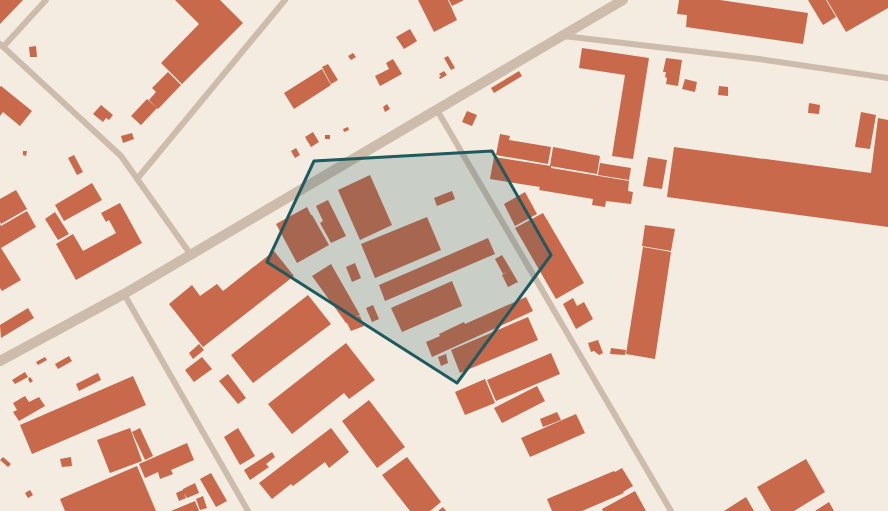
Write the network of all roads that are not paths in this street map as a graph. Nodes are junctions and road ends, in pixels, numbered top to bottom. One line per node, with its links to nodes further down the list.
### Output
1 (46, 0): 5 (lane)
2 (285, 0): 8 (lane)
3 (623, 0): 4 (street)
4 (563, 36): 6 (lane); 7 (street)
5 (1, 46): 8 (lane)
6 (888, 78)
7 (436, 110): 9 (street); 13 (lane)
8 (137, 180): 9 (lane)
9 (191, 255): 10 (street)
10 (124, 294): 11 (street); 12 (lane)
11 (0, 361)
12 (248, 511)
13 (671, 511)

